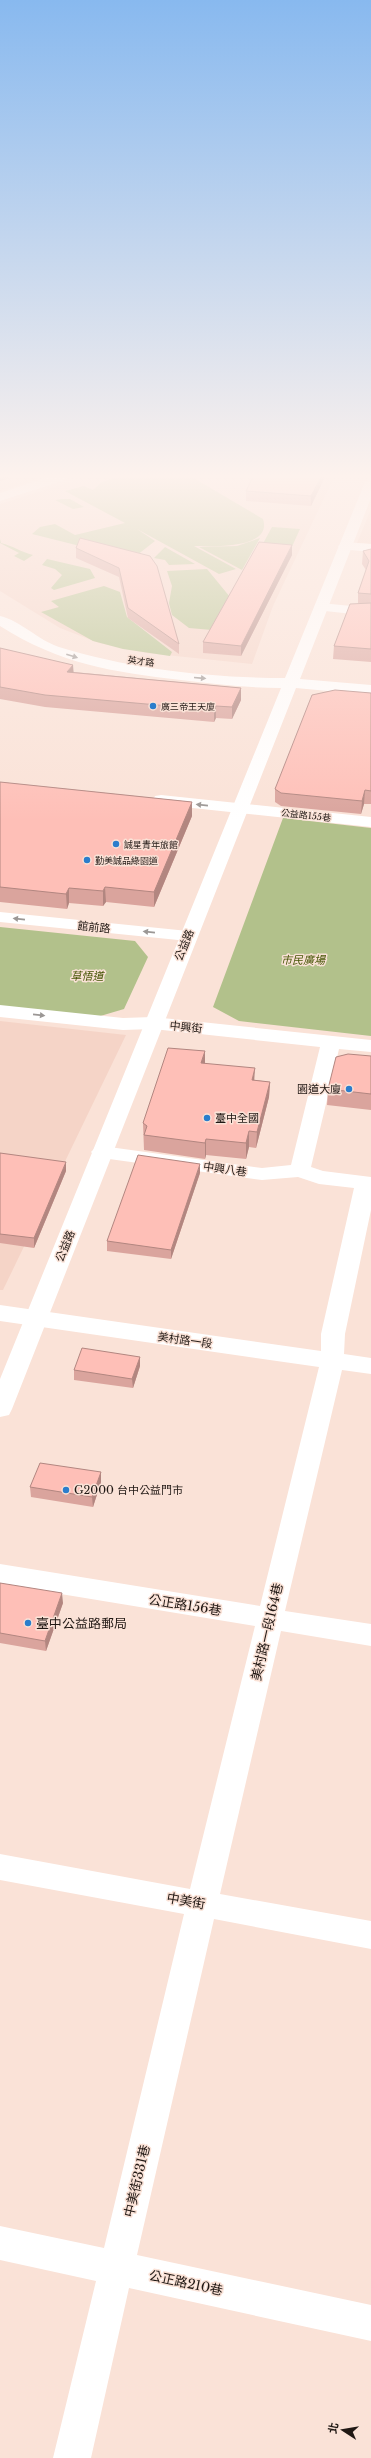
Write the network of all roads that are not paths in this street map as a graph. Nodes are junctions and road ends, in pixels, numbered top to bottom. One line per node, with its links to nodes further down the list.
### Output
1 (327, 592): 3 (main road, 公益路)
2 (0, 606): 6 (main road, 英才路)
3 (321, 607): 4 (main road); 6 (main road, 公益路)
4 (371, 612)
5 (0, 620): 6 (main road, 英才路, one-way to 6)
6 (292, 683): 7 (main road, 英才路); 9 (main road, 公益路)
7 (371, 690)
8 (147, 799): 9 (main road, 公益路155巷, one-way to 8)
9 (240, 809): 10 (main road, 公益路155巷); 12 (main road, 公益路)
10 (371, 822)
11 (0, 917): 12 (main road, 館前路, one-way to 11)
12 (188, 936): 14 (main road, 公益路)
13 (0, 1011): 14 (main road, 中興街, one-way to 14)
14 (153, 1023): 15 (main road, 中興街); 17 (main road, 公益路)
15 (331, 1042): 16 (main road, 中興街); 18 (main road)
16 (371, 1046)
17 (102, 1152): 18 (main road, 中興八巷); 21 (main road, 公益路)
18 (300, 1170): 19 (main road, 中興八巷)
19 (368, 1183): 22 (main road, 中興八巷)
20 (0, 1313): 21 (main road, 美村路一段)
21 (36, 1318): 22 (main road, 美村路一段); 24 (main road, 公益路)
22 (332, 1360): 23 (main road, 美村路一段); 26 (main road, 美村路一段164巷)
23 (371, 1366)
24 (0, 1409)
25 (0, 1574): 26 (main road, 公正路156巷)
26 (270, 1619): 27 (main road, 公正路156巷); 29 (main road, 美村路一段164巷)
27 (371, 1635)
28 (0, 1867): 29 (main road, 中美街)
29 (203, 1904): 30 (main road, 中美街); 32 (main road, 中美街331巷)
30 (371, 1935)
31 (0, 2242): 32 (main road, 公正路210巷)
32 (117, 2268): 33 (main road, 公正路210巷); 34 (main road, 中美街331巷)
33 (371, 2323)
34 (72, 2458)

